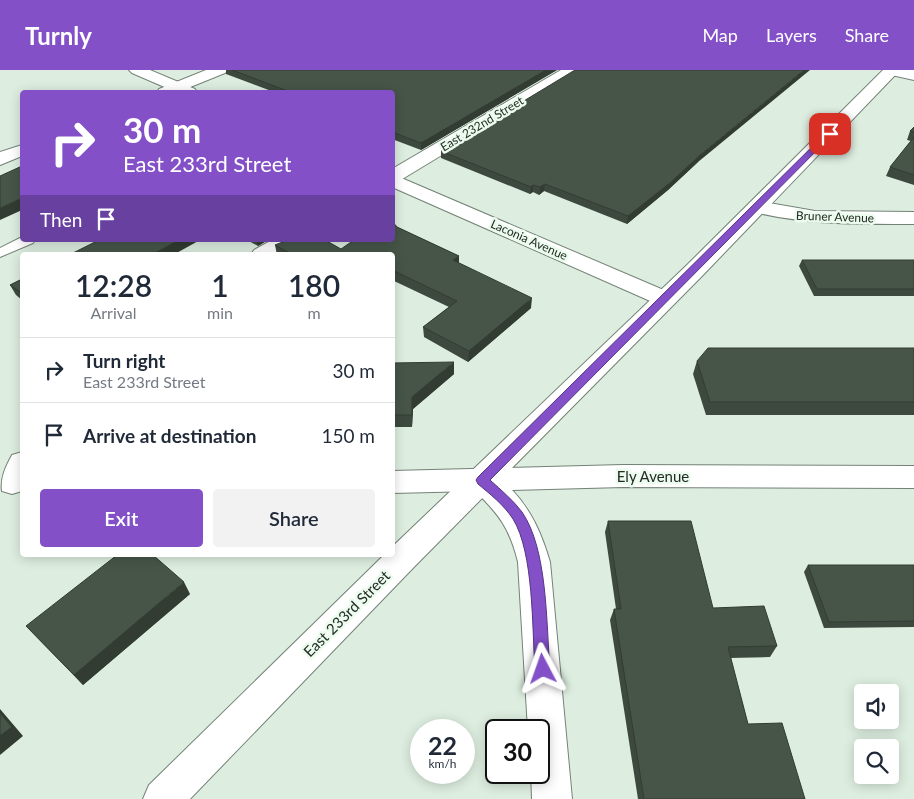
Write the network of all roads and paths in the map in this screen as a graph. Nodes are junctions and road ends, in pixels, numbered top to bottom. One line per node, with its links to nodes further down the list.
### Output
1 (137, 70): 6 (street)
2 (220, 70): 7 (street)
3 (572, 70): 10 (street, East 232nd Street)
4 (892, 70): 5 (street); 12 (street, East 233rd Street)
5 (914, 75)
6 (175, 90)
7 (179, 90)
8 (20, 151): 9 (street)
9 (0, 159)
10 (395, 177)
11 (395, 180): 18 (street, Laconia Avenue)
12 (757, 207): 13 (street, Bruner Avenue); 18 (street, East 233rd Street)
13 (914, 218)
14 (24, 242): 17 (lane)
15 (284, 242): 16 (street)
16 (267, 252)
17 (0, 253)
18 (665, 298): 20 (street, East 233rd Street)
19 (914, 477): 20 (street, Ely Avenue)
20 (482, 480): 21 (street, Ely Avenue); 22 (street, East 233rd Street); 23 (street)
21 (395, 482)
22 (162, 799)
23 (552, 799)

